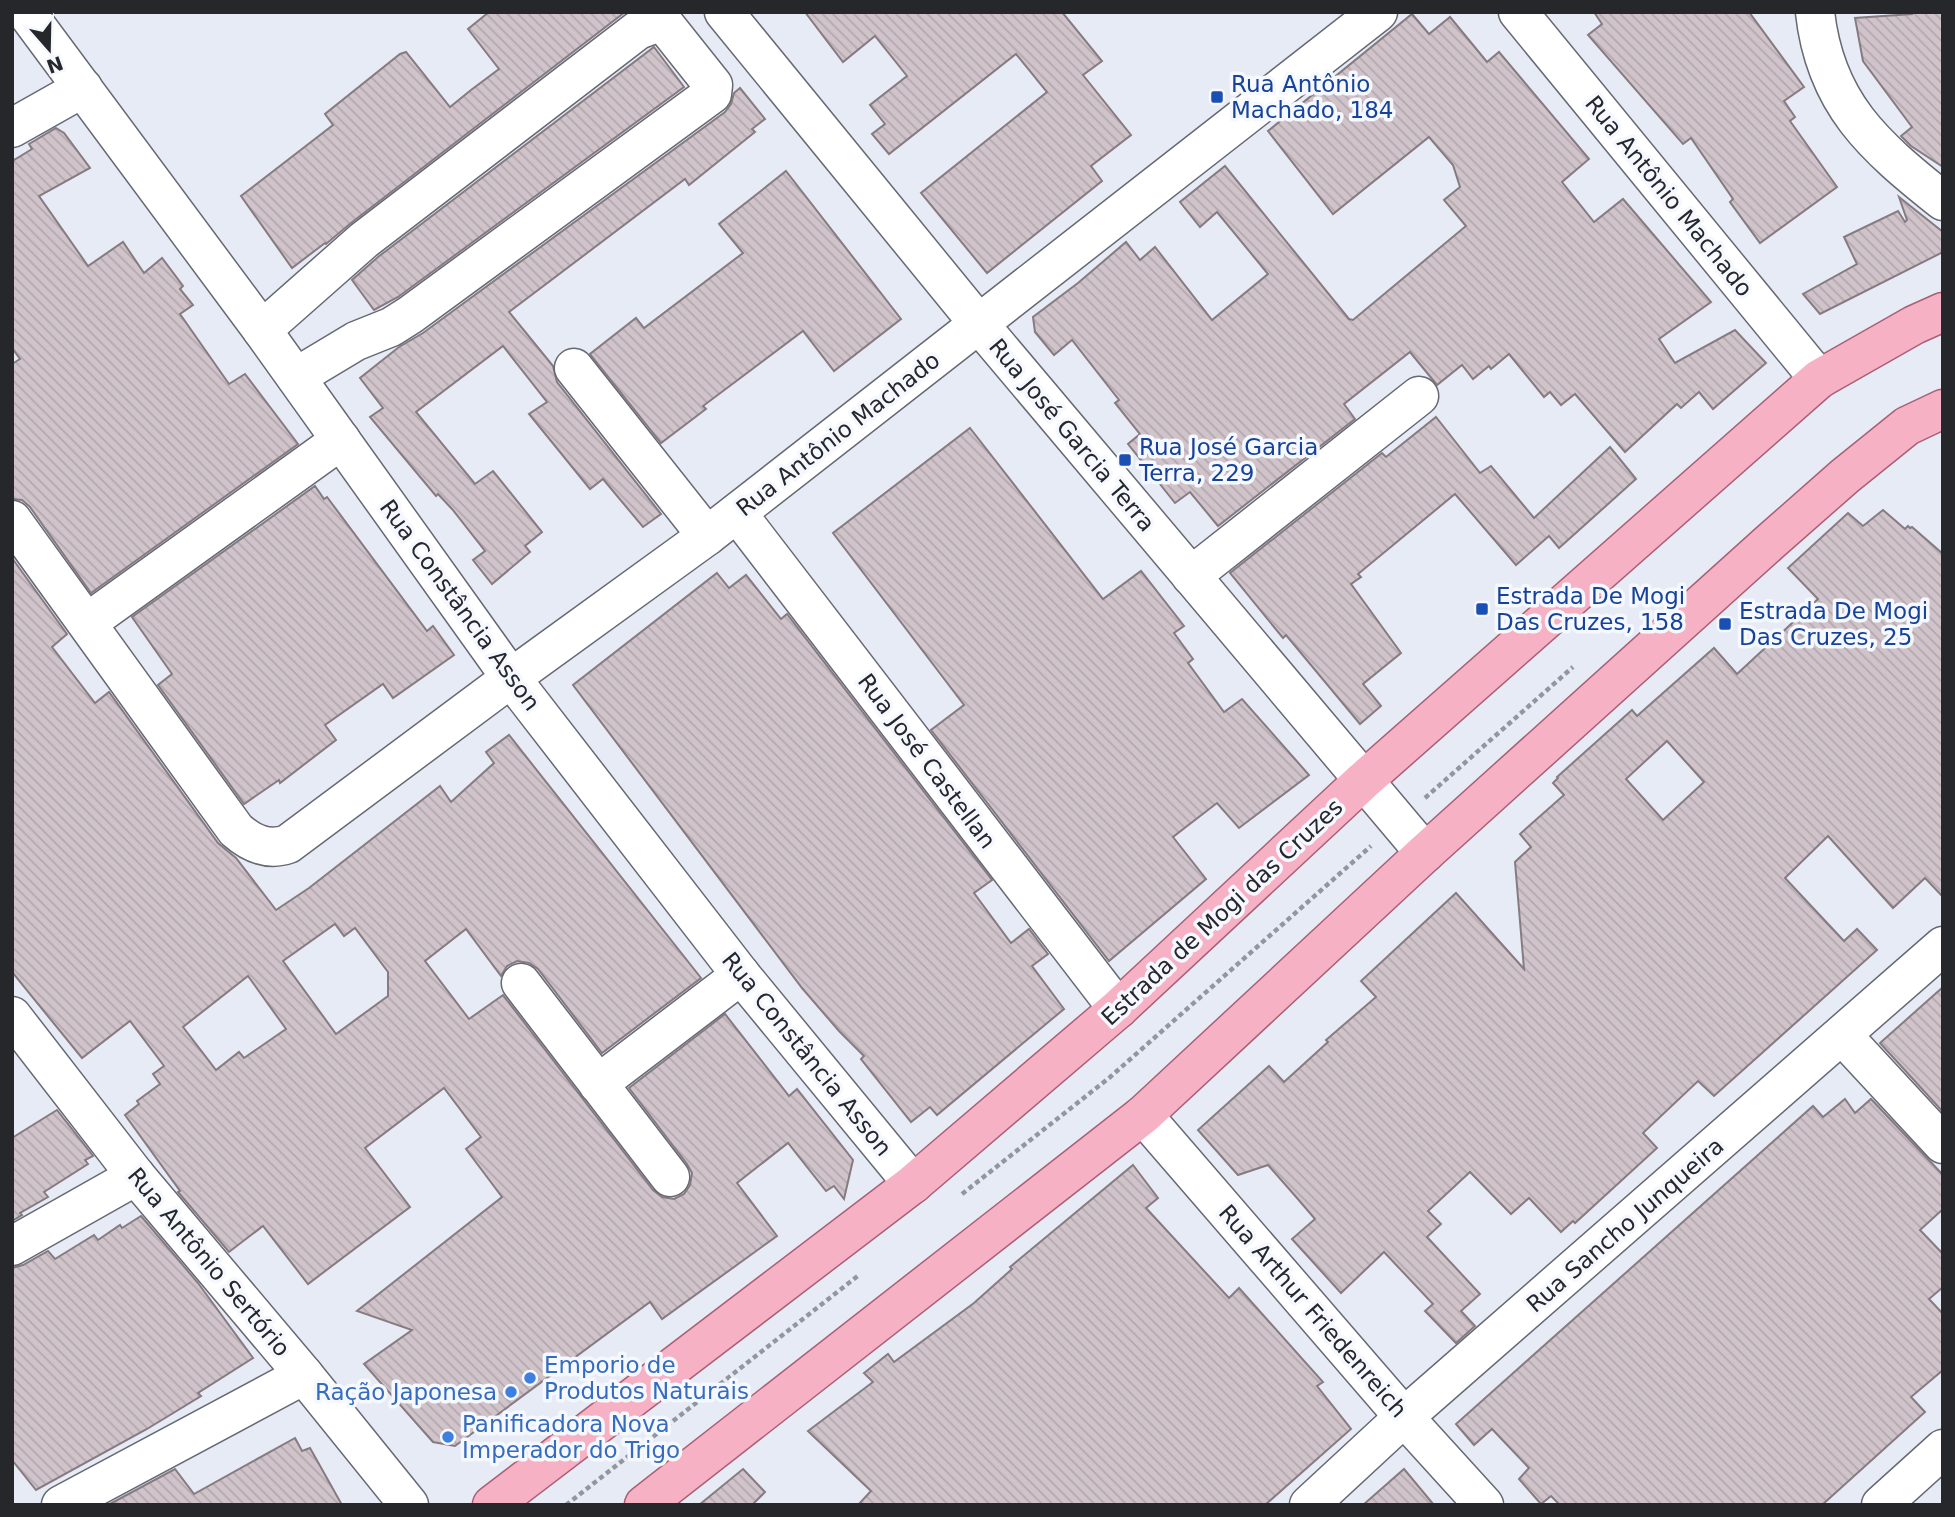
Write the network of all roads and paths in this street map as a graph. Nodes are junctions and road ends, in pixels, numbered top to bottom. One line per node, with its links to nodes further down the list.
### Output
1 (26, 12): 6 (street, Rua Constância Asson)
2 (1378, 12): 10 (street, Rua Antônio Machado)
3 (1518, 12): 14 (street, Rua Antônio Machado)
4 (1815, 12): 8 (street)
5 (736, 16): 10 (street, Rua José Garcia Terra)
6 (83, 88): 7 (street); 11 (street, Rua Constância Asson)
7 (12, 128)
8 (1943, 201)
9 (1943, 312): 14 (main road, Estrada de Mogi das Cruzes)
10 (979, 324): 18 (street, Rua Antônio Machado); 21 (street, Rua José Garcia Terra)
11 (262, 330): 13 (street, Rua Constância Asson); 13 (street)
12 (573, 368): 20 (street)
13 (296, 377): 17 (street, Rua Constância Asson)
14 (1819, 379): 25 (main road, Estrada de Mogi das Cruzes)
15 (1419, 396): 21 (street)
16 (1943, 409): 27 (main road)
17 (341, 440): 22 (street); 24 (street, Rua Constância Asson)
18 (737, 513): 20 (street, Rua Antônio Machado); 31 (street, Rua José Castellan)
19 (12, 520): 22 (street)
20 (707, 536): 24 (street, Rua Antônio Machado)
21 (1191, 576): 25 (street, Rua José Garcia Terra)
22 (88, 622): 24 (street, Rua Antônio Machado)
23 (1574, 666): 26 (path)
24 (511, 678): 29 (street, Rua Constância Asson)
25 (1364, 780): 26 (street, Rua José Garcia Terra); 31 (main road, Estrada de Mogi das Cruzes)
26 (1398, 822): 27 (street, Rua José Garcia Terra); 40 (path)
27 (1424, 853): 35 (main road)
28 (1943, 946): 33 (street, Rua Sancho Junqueira)
29 (741, 975): 34 (street); 39 (street, Rua Constância Asson)
30 (521, 982): 34 (street)
31 (1118, 1009): 39 (main road, Estrada de Mogi das Cruzes)
32 (12, 1016): 37 (street, Rua Antônio Sertório)
33 (1842, 1035): 36 (street); 44 (street, Rua Sancho Junqueira)
34 (598, 1084): 38 (street)
35 (1143, 1115): 44 (street, Rua Arthur Friedenreich); 50 (main road)
36 (1943, 1143)
37 (136, 1176): 41 (street); 43 (street, Rua Antônio Sertório)
38 (670, 1177)
39 (912, 1184): 48 (main road, Estrada de Mogi das Cruzes)
40 (957, 1198)
41 (12, 1246)
42 (860, 1274): 49 (path)
43 (304, 1376): 46 (street); 47 (street, Rua Antônio Sertório)
44 (1405, 1418): 51 (street, Rua Sancho Junqueira); 52 (street, Rua Arthur Friedenreich)
45 (1943, 1449): 53 (street)
46 (61, 1505)
47 (409, 1505)
48 (492, 1505)
49 (566, 1505)
50 (644, 1505)
51 (1309, 1505)
52 (1484, 1505)
53 (1881, 1505)

